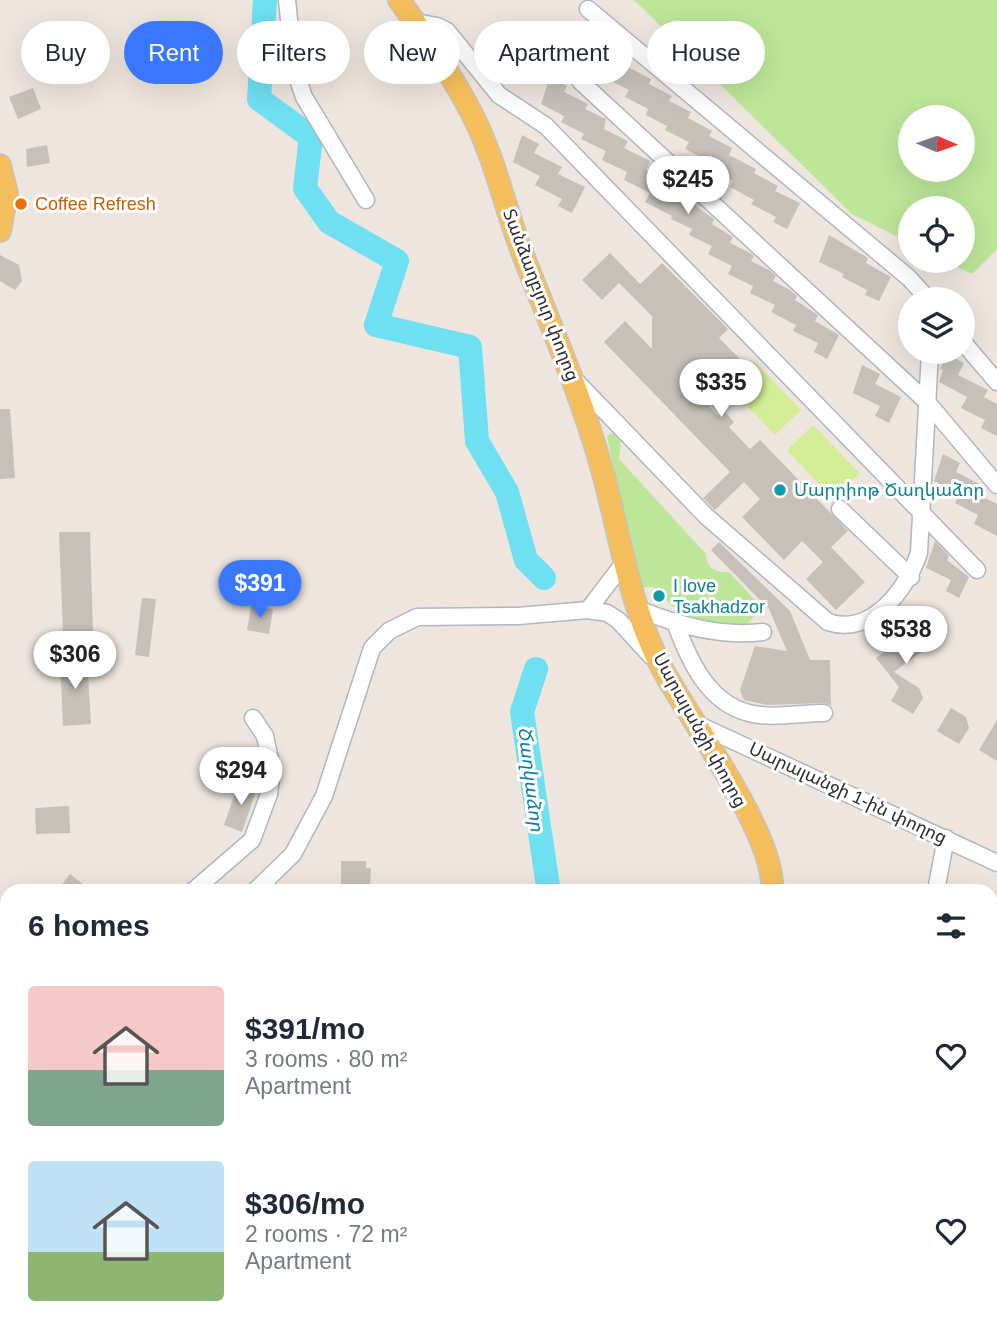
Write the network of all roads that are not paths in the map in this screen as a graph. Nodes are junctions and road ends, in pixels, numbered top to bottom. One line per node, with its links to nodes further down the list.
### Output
1 (287, 0): 9 (street)
2 (399, 0): 4 (main road, Տանձաղբյուր փողոց)
3 (589, 9): 11 (street)
4 (414, 21)
5 (460, 48): 19 (street)
6 (454, 84): 14 (main road, Տանձաղբյուր փողոց)
7 (583, 84): 16 (street)
8 (0, 165): 10 (main road)
9 (366, 200)
10 (0, 231)
11 (917, 287)
12 (975, 356): 15 (street)
13 (929, 364): 16 (street)
14 (575, 380): 20 (main road, Տանձաղբյուր փողոց); 22 (street)
15 (997, 382)
16 (927, 402): 17 (street); 19 (street)
17 (997, 485)
18 (840, 509): 22 (street)
19 (923, 512): 21 (street); 22 (street)
20 (623, 564): 23 (main road, Տանձաղբյուր փողոց); 24 (street)
21 (978, 570)
22 (911, 577)
23 (638, 609): 25 (street); 27 (main road, Սարալանջի փողոց)
24 (588, 610): 27 (street); 34 (street)
25 (676, 625): 26 (street); 28 (street)
26 (763, 632)
27 (663, 670): 30 (main road, Սարալանջի փողոց)
28 (824, 713)
29 (253, 718): 33 (street)
30 (699, 725): 31 (street, Սարալանջի 1-ին փողոց); 35 (main road, Սարալանջի փողոց)
31 (946, 838): 32 (street, Սարալանջի 1-ին փողոց); 36 (street)
32 (997, 863)
33 (201, 884)
34 (262, 884)
35 (773, 884)
36 (937, 884)

